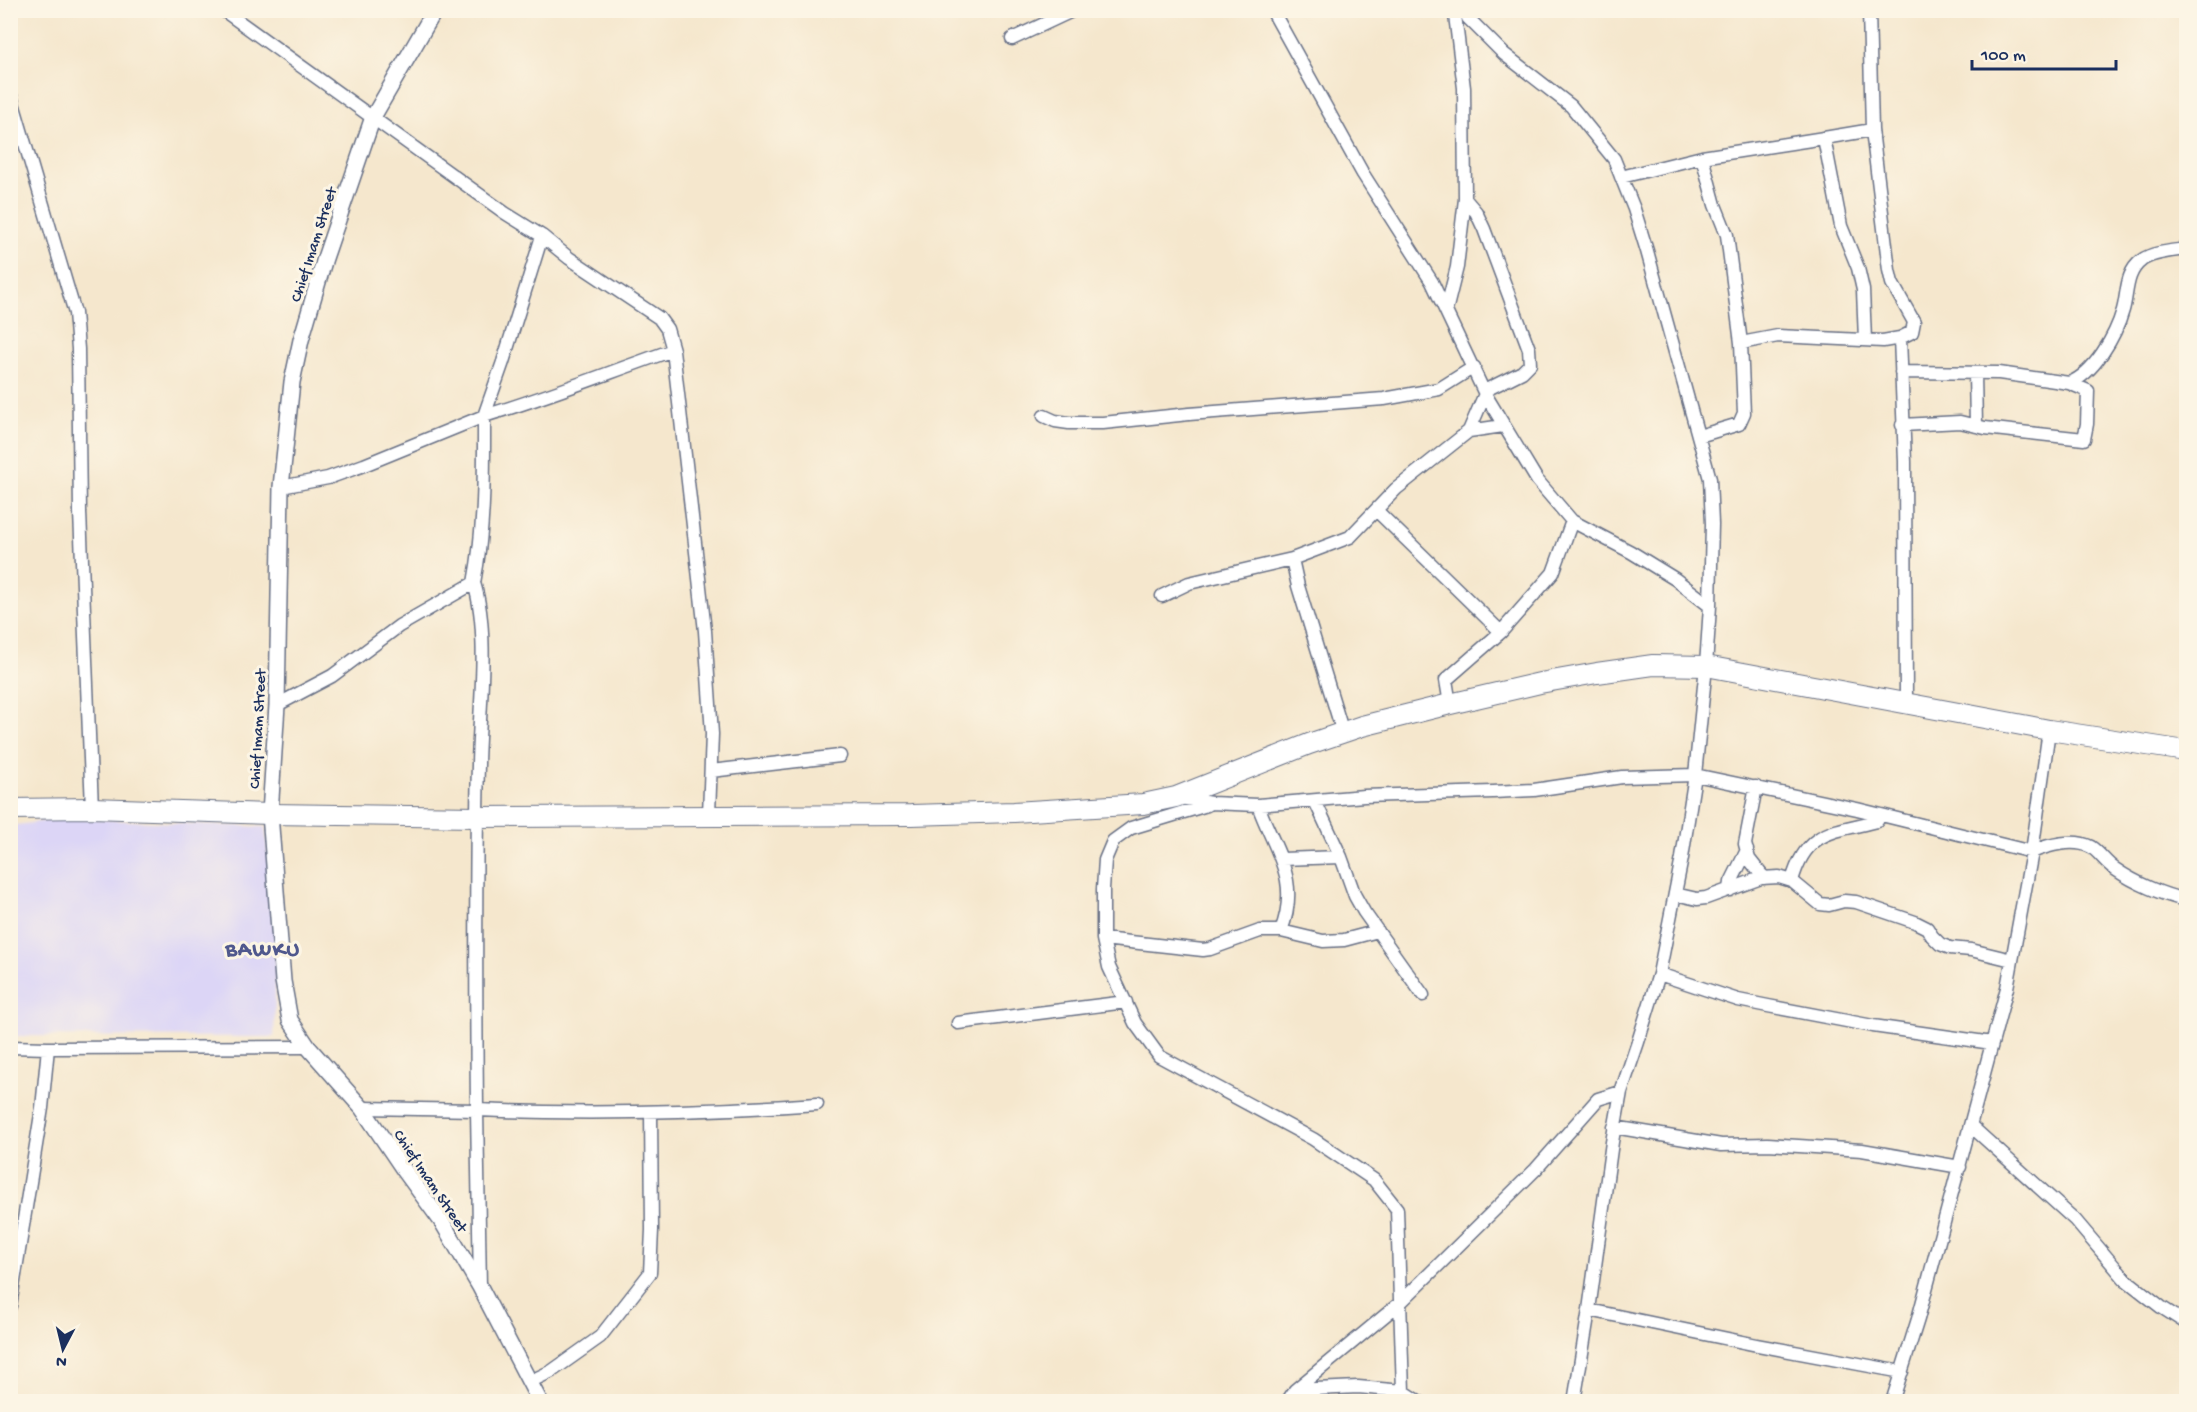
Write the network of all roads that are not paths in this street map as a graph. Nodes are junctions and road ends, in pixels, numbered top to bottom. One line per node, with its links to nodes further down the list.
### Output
1 (223, 10): 9 (street)
2 (435, 10): 9 (street, Chief Imam Street)
3 (1074, 10): 7 (street)
4 (1272, 10): 17 (street)
5 (1869, 10): 10 (street)
6 (1458, 13): 13 (street); 14 (street)
7 (1012, 39)
8 (10, 93): 57 (street)
9 (373, 117): 15 (street); 34 (street, Chief Imam Street)
10 (1872, 130): 11 (street); 18 (street)
11 (1824, 138): 12 (street); 19 (street)
12 (1702, 157): 13 (street); 20 (street)
13 (1621, 177): 33 (street)
14 (1465, 199): 17 (street); 26 (street)
15 (542, 236): 21 (street); 27 (street)
16 (2187, 249): 25 (street)
17 (1446, 311): 22 (street)
18 (1900, 338): 19 (street); 23 (street)
19 (1864, 340): 20 (street)
20 (1741, 343): 33 (street)
21 (673, 350): 27 (street); 50 (street)
22 (1474, 368): 26 (street); 28 (street)
23 (1901, 372): 24 (street); 29 (street)
24 (1975, 373): 25 (street); 31 (street)
25 (2069, 383): 31 (street)
26 (1485, 392): 30 (street); 32 (street)
27 (484, 416): 34 (street); 38 (street)
28 (1044, 416)
29 (1902, 424): 31 (street); 43 (street)
30 (1503, 426): 32 (street); 36 (street)
31 (1976, 426)
32 (1469, 431): 35 (street)
33 (1699, 436): 40 (street)
34 (281, 487): 45 (street, Chief Imam Street)
35 (1376, 510): 37 (street); 41 (street)
36 (1572, 521): 40 (street); 41 (street)
37 (1292, 559): 39 (street); 47 (street)
38 (474, 583): 45 (street); 62 (street)
39 (1161, 596)
40 (1710, 606): 42 (street)
41 (1501, 632): 44 (street)
42 (1706, 666): 43 (highway); 44 (highway); 51 (street)
43 (1906, 703): 46 (highway)
44 (1450, 704): 47 (highway)
45 (277, 705): 59 (street, Chief Imam Street)
46 (2049, 730): 48 (highway); 64 (street)
47 (1342, 733): 53 (highway)
48 (2187, 751)
49 (840, 756): 50 (street)
50 (711, 771): 60 (street)
51 (1695, 775): 52 (street); 54 (street); 70 (street)
52 (1755, 787): 61 (street); 63 (street)
53 (1176, 797): 55 (street); 60 (highway)
54 (1316, 801): 56 (street); 65 (street)
55 (1211, 803): 56 (street); 74 (street)
56 (1258, 805): 66 (street)
57 (92, 808): 58 (highway); 59 (highway)
58 (10, 809)
59 (270, 814): 62 (highway); 82 (street, Chief Imam Street)
60 (709, 814): 62 (highway)
61 (1880, 815): 64 (street); 68 (street)
62 (477, 817): 87 (street)
63 (1747, 850): 67 (street); 69 (street)
64 (2032, 852): 71 (street); 75 (street)
65 (1341, 856): 66 (street); 73 (street)
66 (1282, 859): 72 (street)
67 (1764, 878): 68 (street); 69 (street)
68 (1792, 881): 75 (street)
69 (1730, 890): 70 (street)
70 (1675, 894): 76 (street)
71 (2187, 900)
72 (1281, 931): 73 (street); 74 (street)
73 (1378, 931): 77 (street)
74 (1103, 939): 78 (street)
75 (2012, 960): 80 (street)
76 (1659, 974): 80 (street); 84 (street)
77 (1423, 995)
78 (1126, 1002): 79 (street); 94 (street)
79 (958, 1023)
80 (1992, 1043): 89 (street)
81 (10, 1047): 83 (street)
82 (308, 1047): 83 (street); 86 (street, Chief Imam Street)
83 (48, 1048): 93 (street)
84 (1621, 1092): 90 (street); 94 (street)
85 (818, 1104): 88 (street)
86 (362, 1108): 87 (street); 92 (street, Chief Imam Street)
87 (477, 1110): 88 (street); 92 (street)
88 (651, 1112): 98 (street)
89 (1971, 1126): 91 (street); 96 (street)
90 (1614, 1127): 91 (street); 95 (street)
91 (1960, 1167): 97 (street)
92 (480, 1287): 98 (street, Chief Imam Street)
93 (11, 1298)
94 (1400, 1303): 99 (street); 100 (street)
95 (1589, 1310): 97 (street); 104 (street)
96 (2187, 1323)
97 (1902, 1372): 105 (street)
98 (529, 1382): 101 (street, Chief Imam Street)
99 (1295, 1390): 100 (street); 102 (street)
100 (1403, 1391): 103 (street)
101 (540, 1401)
102 (1287, 1401)
103 (1420, 1401)
104 (1574, 1401)
105 (1892, 1401)

